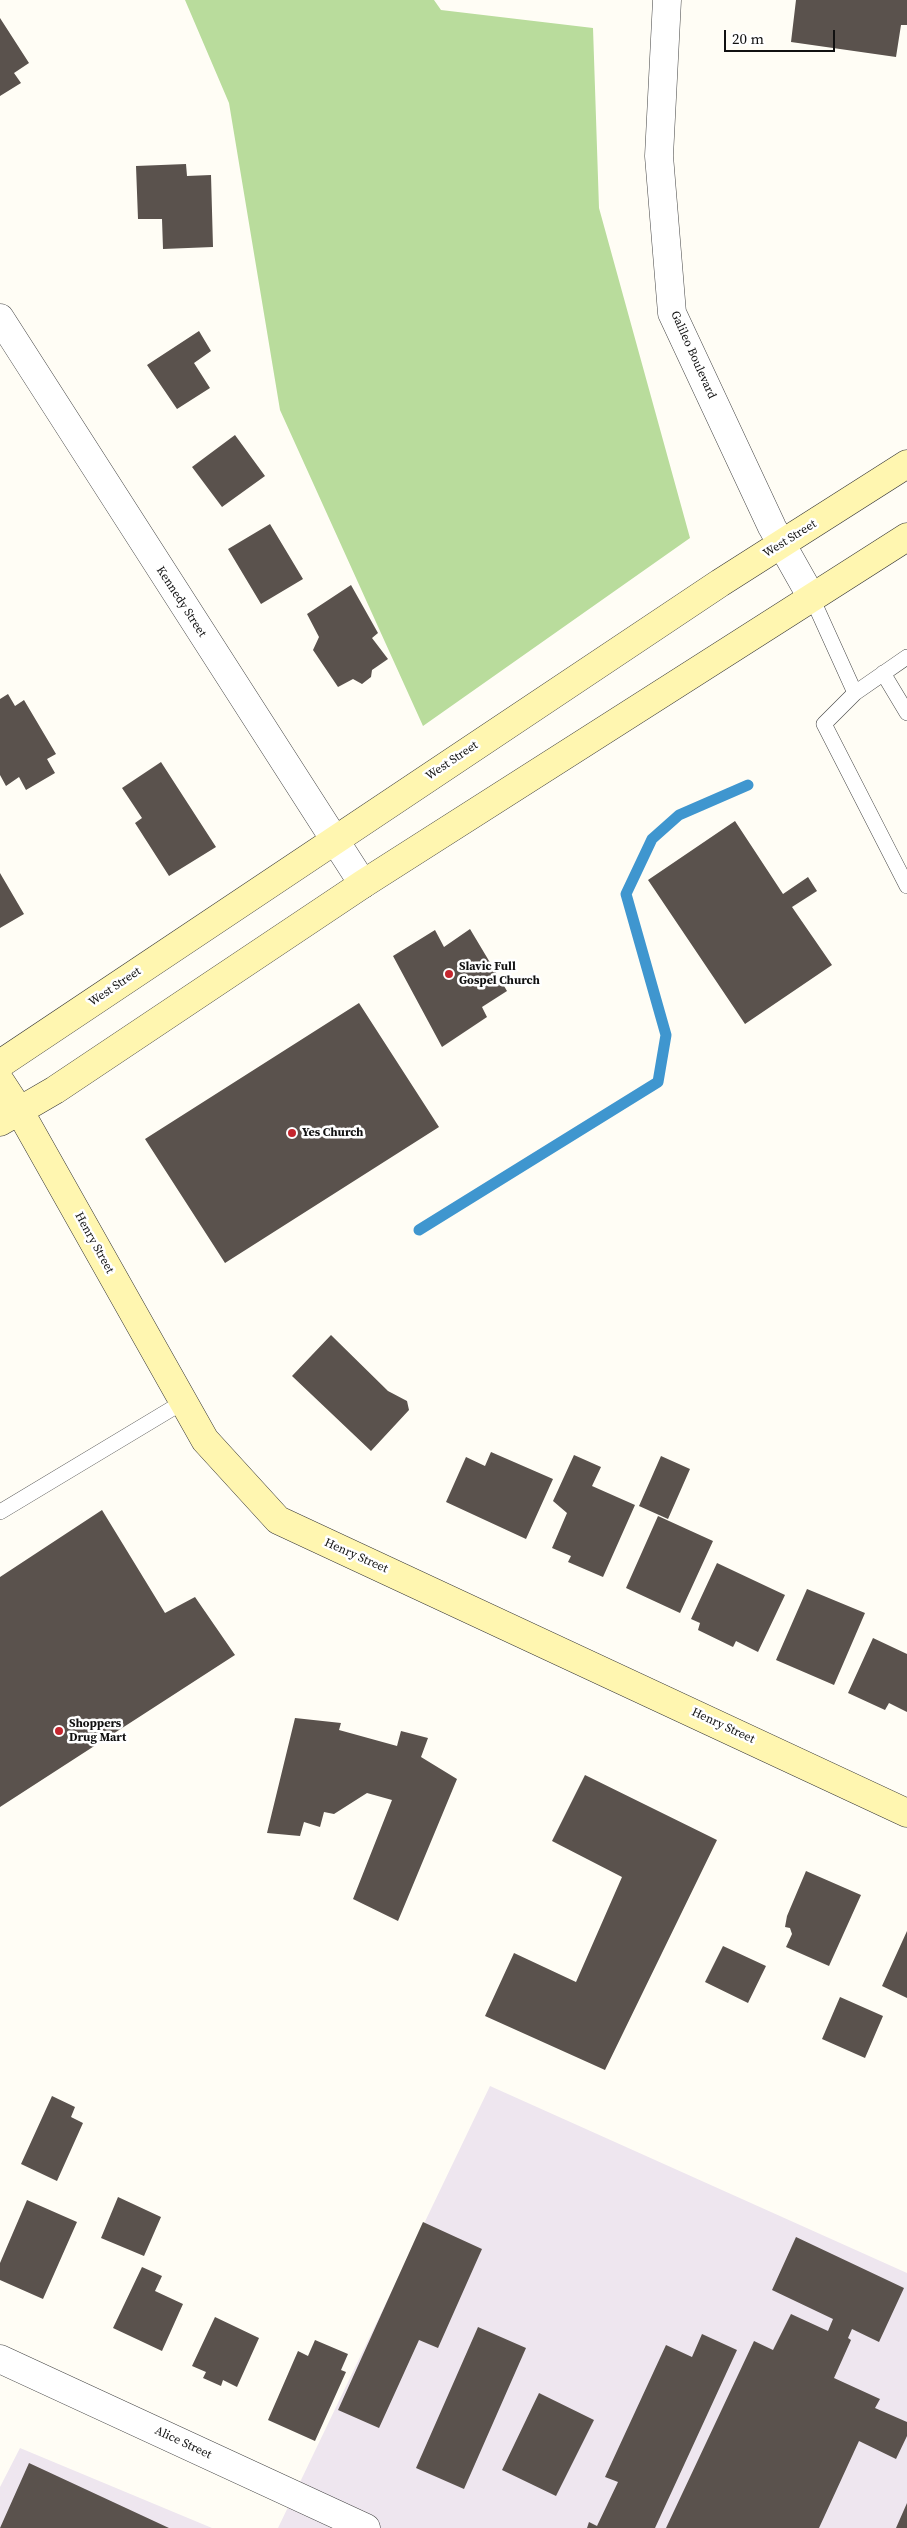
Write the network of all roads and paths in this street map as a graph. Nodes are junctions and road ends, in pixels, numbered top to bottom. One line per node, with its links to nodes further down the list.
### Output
1 (667, 0): 5 (street, Galileo Boulevard)
2 (0, 318): 11 (street, Kennedy Street)
3 (907, 464): 5 (main road, West Street)
4 (907, 537): 6 (main road)
5 (782, 545): 6 (street, Galileo Boulevard); 11 (main road, West Street)
6 (812, 598): 9 (lane); 12 (main road)
7 (907, 657): 8 (lane)
8 (883, 674): 9 (lane); 10 (lane)
9 (855, 693): 13 (lane)
10 (907, 713)
11 (333, 840): 12 (street, Kennedy Street); 14 (main road, West Street)
12 (363, 884): 16 (main road)
13 (907, 886)
14 (0, 1064)
15 (0, 1081): 16 (main road, Henry Street)
16 (10, 1116): 17 (main road, Henry Street)
17 (183, 1402): 18 (lane); 19 (main road, Henry Street)
18 (0, 1512)
19 (907, 1813)
20 (0, 2359): 21 (street, Alice Street)
21 (366, 2528)

